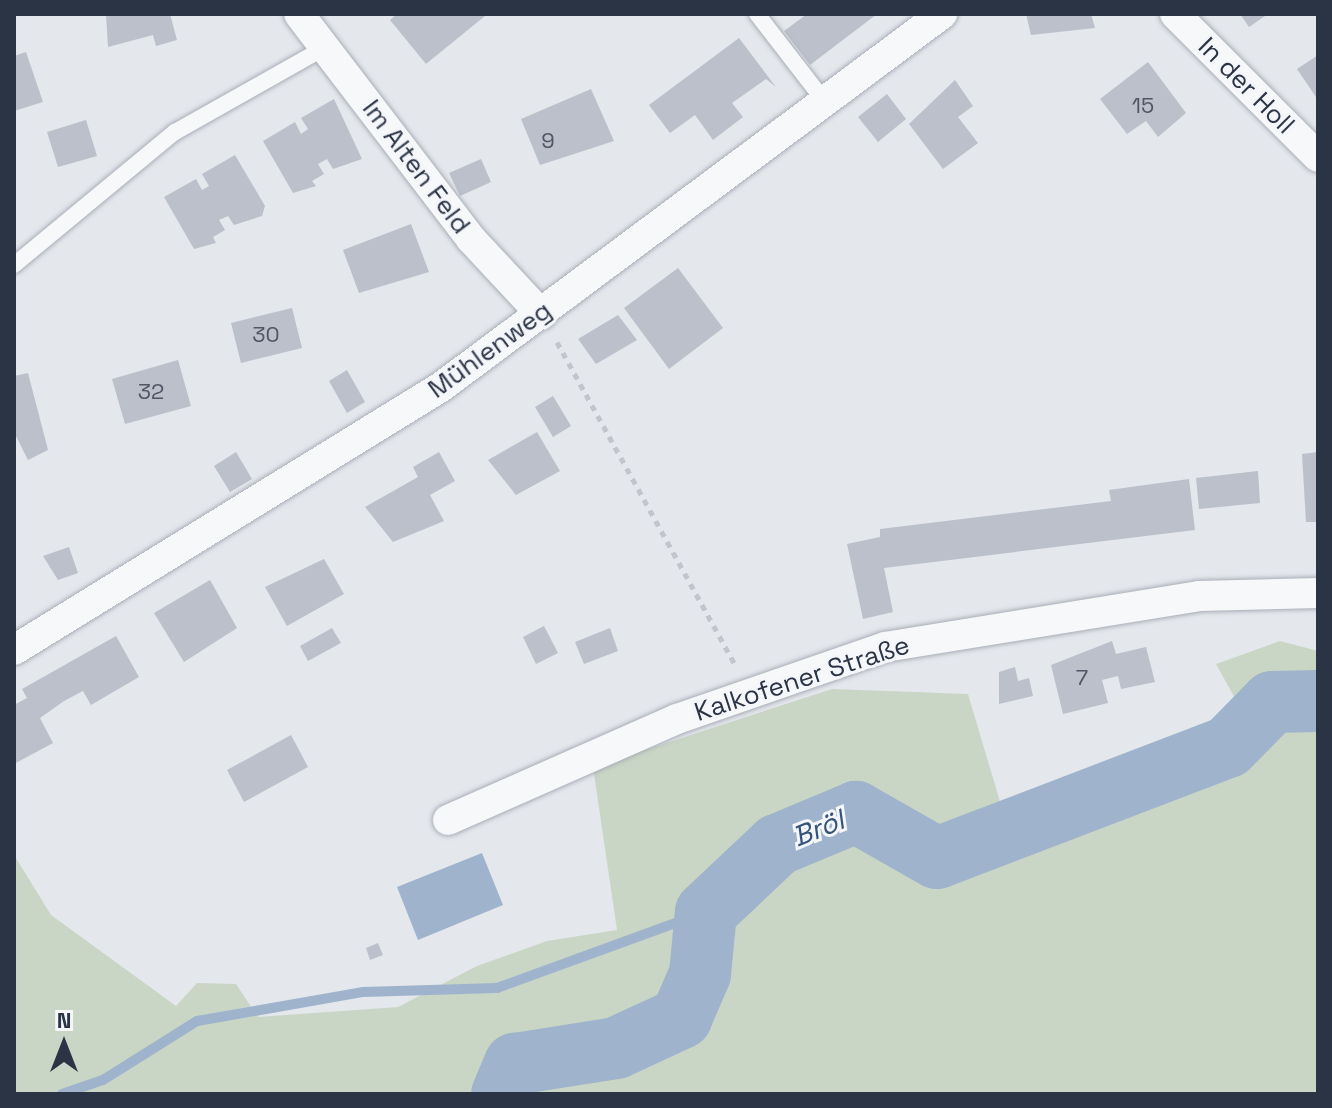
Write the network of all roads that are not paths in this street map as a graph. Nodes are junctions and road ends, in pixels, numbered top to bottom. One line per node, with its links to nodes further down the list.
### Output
1 (299, 14): 5 (street, Im Alten Feld)
2 (757, 14): 6 (lane)
3 (942, 14): 6 (street, Mühlenweg)
4 (1175, 14): 7 (street, In der Holl)
5 (326, 47): 8 (lane); 9 (street, Im Alten Feld)
6 (825, 102): 9 (street, Mühlenweg)
7 (1318, 157)
8 (14, 265)
9 (541, 314): 11 (street, Mühlenweg)
10 (1318, 593): 12 (street, Kalkofener Straße)
11 (14, 650)
12 (448, 820)

